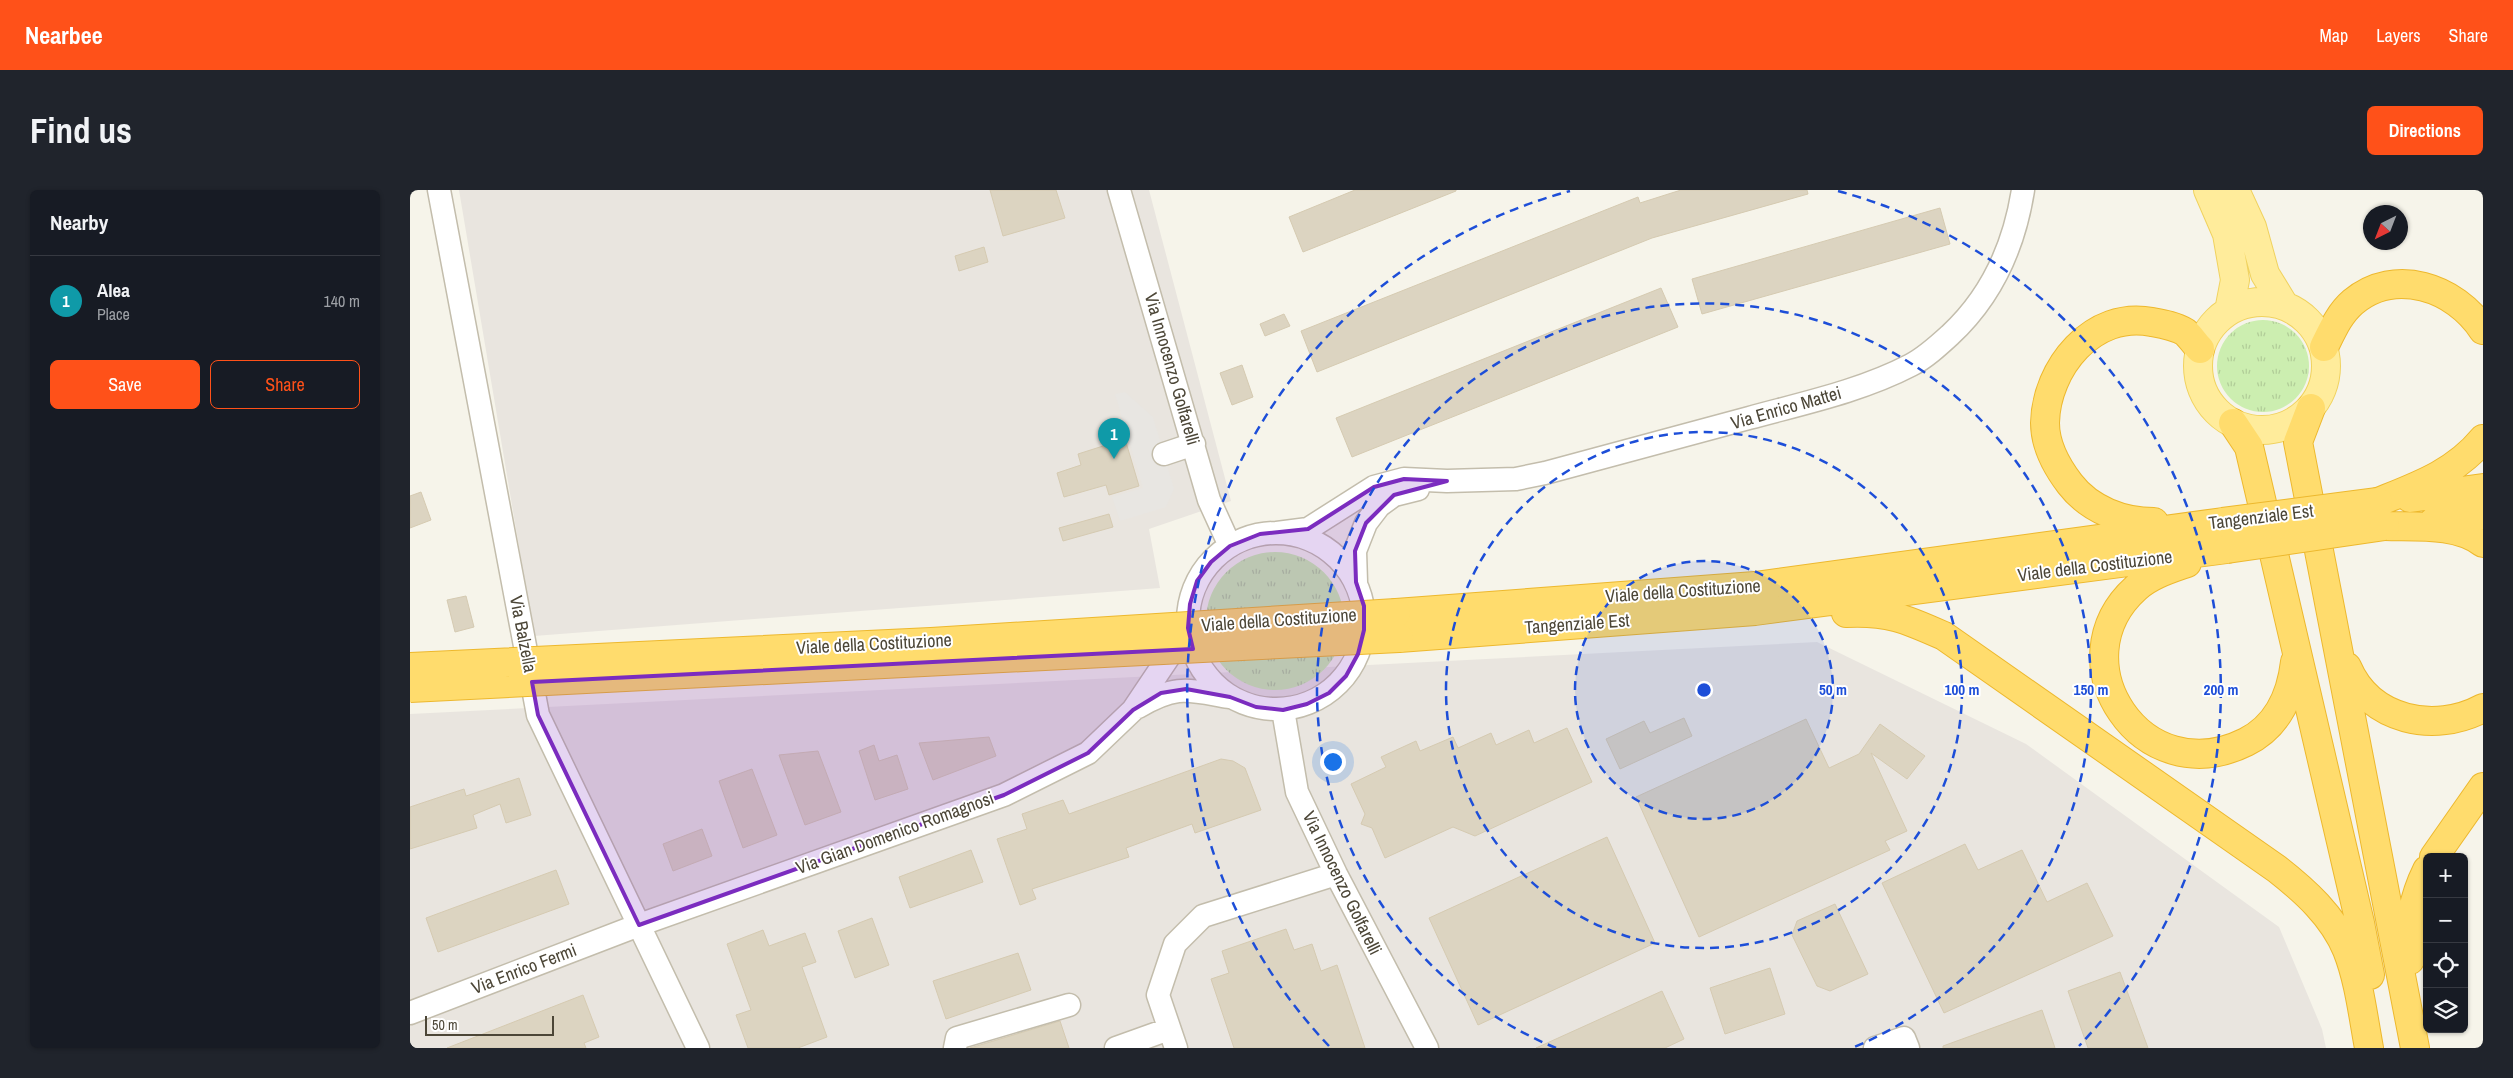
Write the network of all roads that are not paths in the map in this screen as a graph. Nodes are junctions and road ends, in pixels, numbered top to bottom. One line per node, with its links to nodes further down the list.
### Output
1 (438, 190): 42 (street, Via Balzella)
2 (1119, 190): 14 (street, Via Innocenzo Golfarelli)
3 (2023, 190): 16 (street, Via Enrico Mattei)
4 (2208, 190): 7 (main road)
5 (2235, 190): 6 (main road)
6 (2284, 305): 7 (main road); 9 (main road)
7 (2228, 311): 10 (main road)
8 (2483, 330): 9 (highway)
9 (2324, 347): 11 (main road)
10 (2200, 349): 12 (main road); 20 (highway)
11 (2311, 408): 12 (main road); 30 (highway)
12 (2232, 423): 31 (highway)
13 (2483, 439): 18 (highway)
14 (1194, 444): 15 (street); 24 (street, Via Innocenzo Golfarelli)
15 (1164, 454)
16 (1447, 481): 21 (street, Via Enrico Mattei); 26 (street, Via Enrico Mattei)
17 (2483, 488): 18 (highway)
18 (2382, 514): 19 (highway); 20 (highway, Tangenziale Est, bridge); 23 (highway); 25 (highway, bridge)
19 (2483, 515)
20 (2223, 522): 22 (highway, Tangenziale Est)
21 (1277, 533): 24 (street); 26 (street)
22 (2144, 533): 28 (highway, Viale della Costituzione)
23 (2483, 543)
24 (1230, 546): 29 (street)
25 (2227, 549): 27 (highway, Viale della Costituzione); 31 (highway)
26 (1356, 582): 37 (street)
27 (1755, 611): 28 (highway, Tangenziale Est); 52 (highway)
28 (1397, 626): 32 (highway, Viale della Costituzione, bridge); 33 (highway, Viale della Costituzione, bridge)
29 (1188, 628): 34 (street); 36 (street, Via Gian Domenico Romagnosi)
30 (2338, 647): 35 (highway); 54 (highway)
31 (2296, 653): 53 (highway)
32 (410, 667)
33 (410, 688)
34 (1230, 697): 36 (street, Via Gian Domenico Romagnosi); 37 (street)
35 (2483, 708)
36 (1133, 710): 42 (street, Via Gian Domenico Romagnosi)
37 (1283, 710): 40 (street, Via Innocenzo Golfarelli)
38 (2483, 787): 39 (highway)
39 (2437, 853)
40 (1336, 874): 45 (street); 49 (street, Via Innocenzo Golfarelli)
41 (2423, 881): 55 (highway)
42 (639, 925): 44 (street, Via Enrico Fermi); 46 (street, Via Balzella)
43 (1069, 1005): 47 (street)
44 (410, 1013)
45 (1172, 1038): 48 (street)
46 (698, 1048)
47 (954, 1048)
48 (1116, 1048)
49 (1426, 1048)
50 (1875, 1048): 51 (street)
51 (1908, 1048)
52 (2370, 1048)
53 (2383, 1048)
54 (2415, 1048)
55 (2422, 1048)

